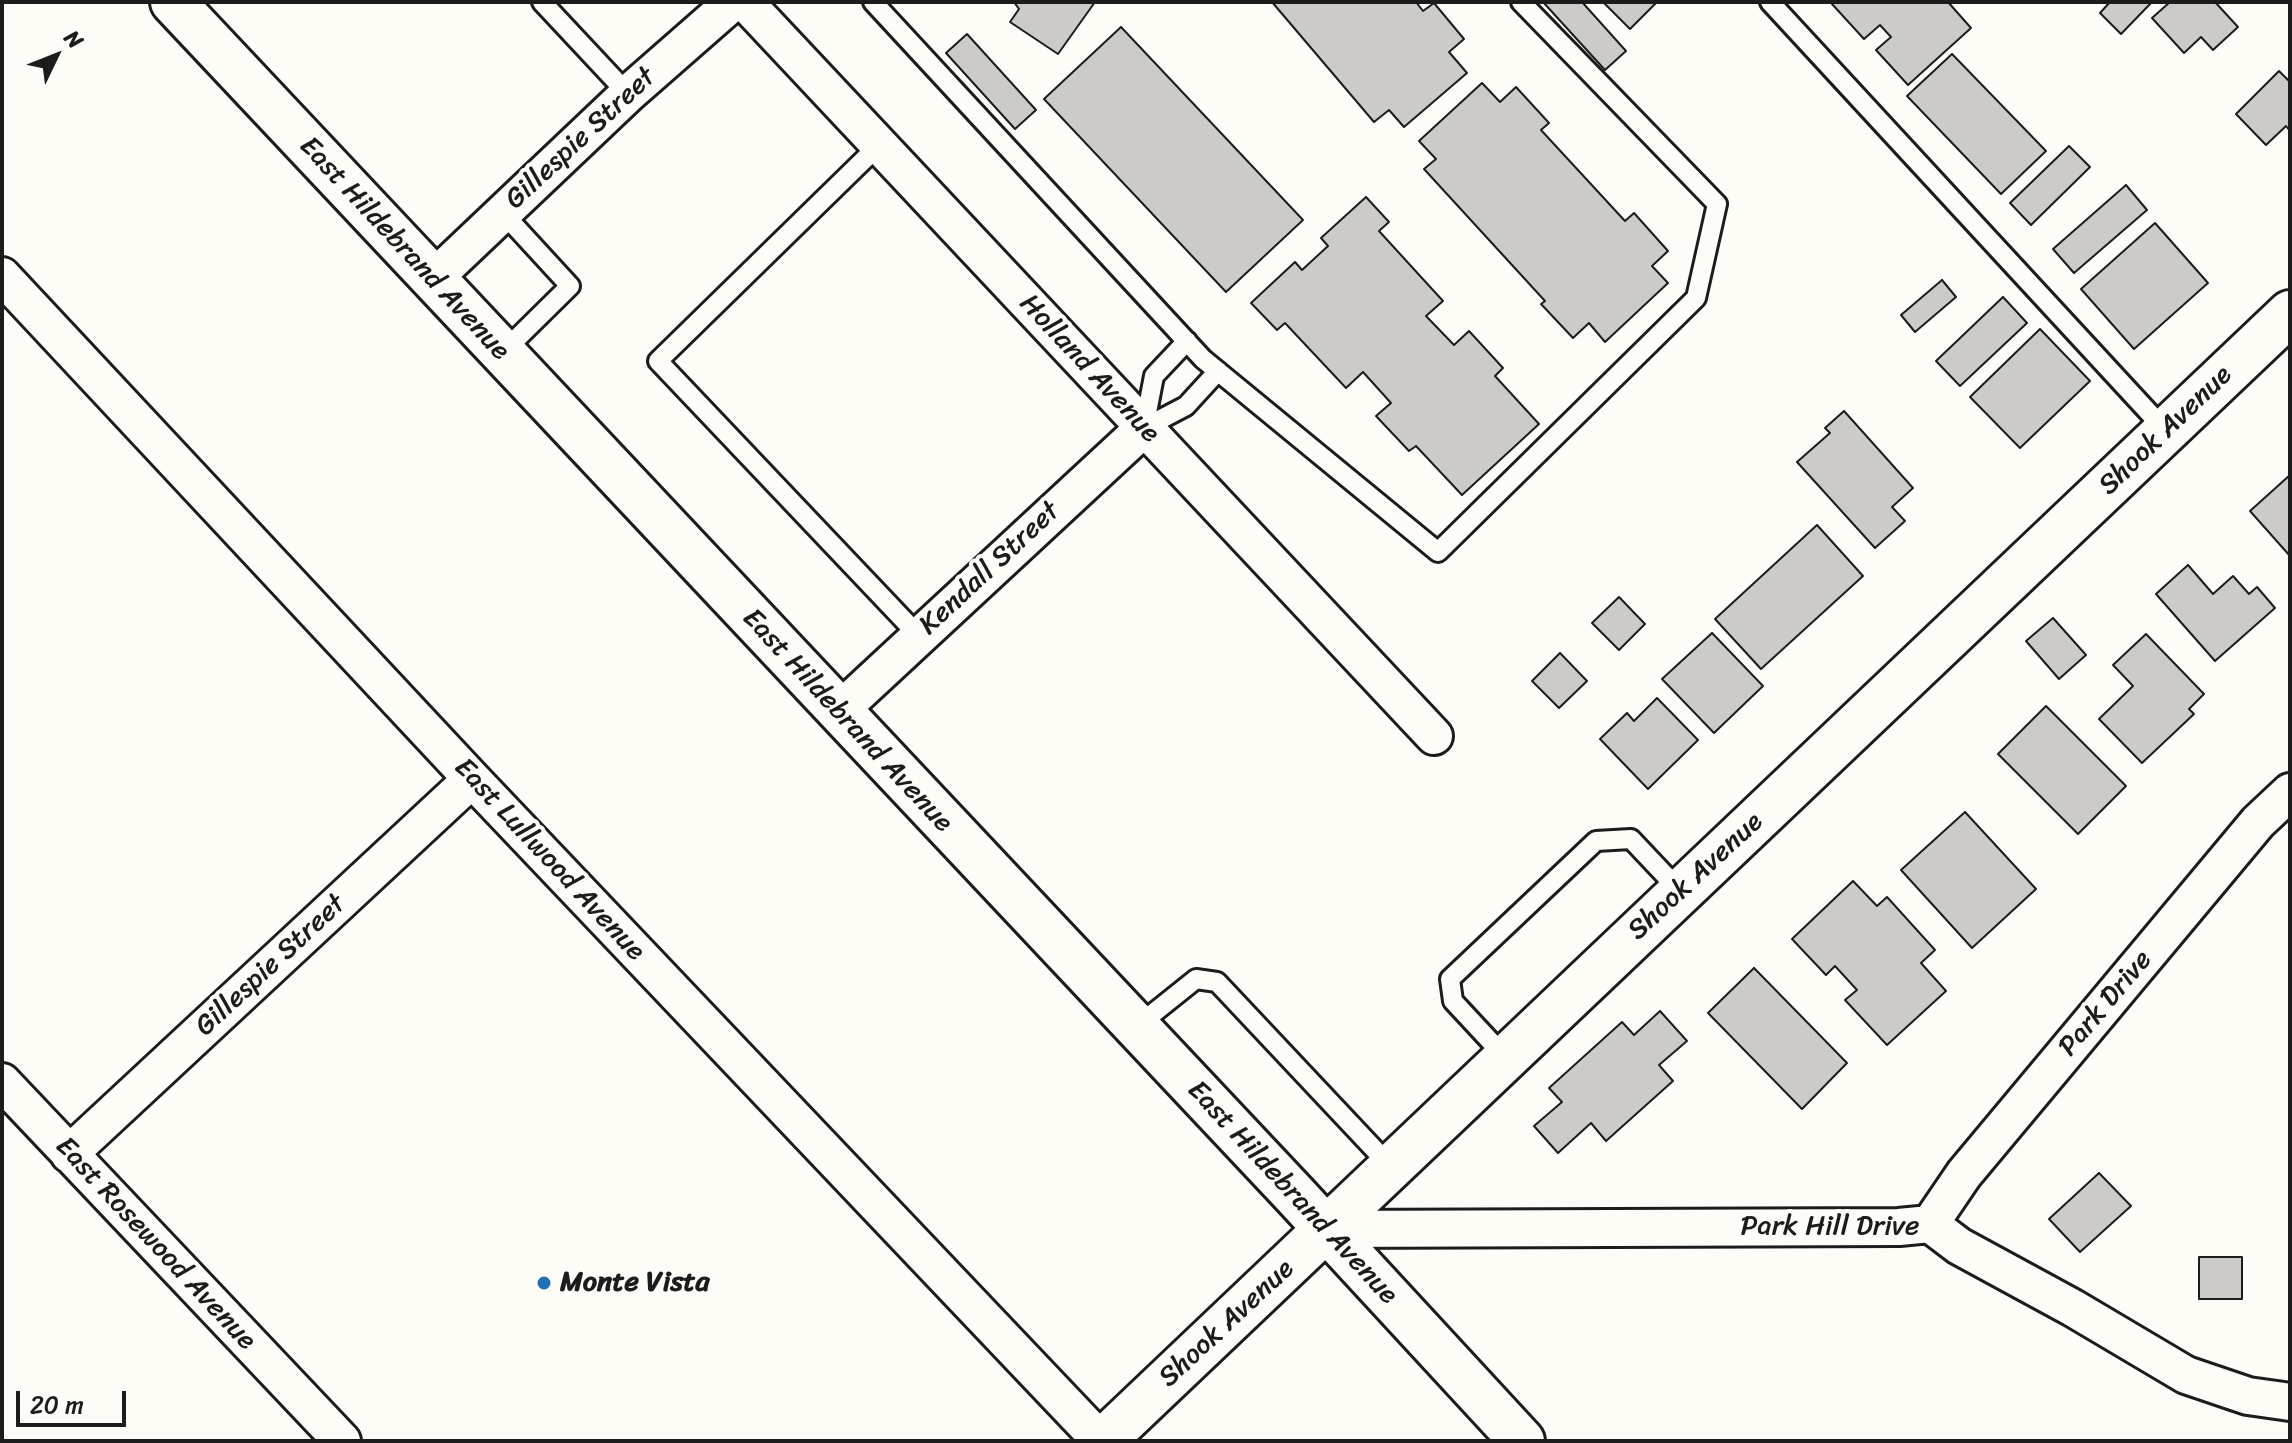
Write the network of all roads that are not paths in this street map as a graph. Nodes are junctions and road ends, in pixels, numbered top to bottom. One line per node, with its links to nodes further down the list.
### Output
1 (173, 2): 12 (main road, East Hildebrand Avenue)
2 (542, 2): 8 (lane)
3 (733, 2): 8 (street, Gillespie Street)
4 (745, 2): 9 (street, Holland Avenue)
5 (873, 2): 14 (lane)
6 (1521, 2): 16 (lane)
7 (1770, 2): 18 (lane)
8 (628, 94): 10 (street, Gillespie Street)
9 (878, 146): 17 (street, Holland Avenue); 19 (lane)
10 (502, 212): 12 (street, Gillespie Street); 15 (lane)
11 (2, 276): 22 (street, East Lullwood Avenue)
12 (432, 280): 15 (main road, East Hildebrand Avenue)
13 (2290, 313): 18 (main road, Shook Avenue)
14 (1187, 341): 16 (lane); 17 (lane)
15 (501, 354): 20 (main road, East Hildebrand Avenue)
16 (1218, 371): 17 (lane)
17 (1144, 428): 19 (street, Kendall Street); 21 (street, Holland Avenue)
18 (2166, 431): 24 (main road, Shook Avenue)
19 (918, 635): 20 (street, Kendall Street)
20 (838, 712): 25 (main road, East Hildebrand Avenue)
21 (1434, 736)
22 (472, 779): 28 (street, Gillespie Street); 34 (street, East Lullwood Avenue)
23 (2290, 792): 30 (street, Park Drive)
24 (1681, 892): 26 (main road, Shook Avenue); 26 (lane)
25 (1136, 1027): 29 (lane); 31 (main road, East Hildebrand Avenue)
26 (1505, 1057): 29 (main road, Shook Avenue)
27 (2, 1082): 28 (street, East Rosewood Avenue)
28 (69, 1154): 33 (street, East Rosewood Avenue)
29 (1391, 1167): 31 (main road, Shook Avenue)
30 (1930, 1224): 31 (street, Park Hill Drive); 32 (street, Park Hill Drive)
31 (1326, 1229): 34 (main road, Shook Avenue); 35 (main road, East Hildebrand Avenue)
32 (2290, 1402)
33 (342, 1441)
34 (1102, 1441)
35 (1522, 1441)

